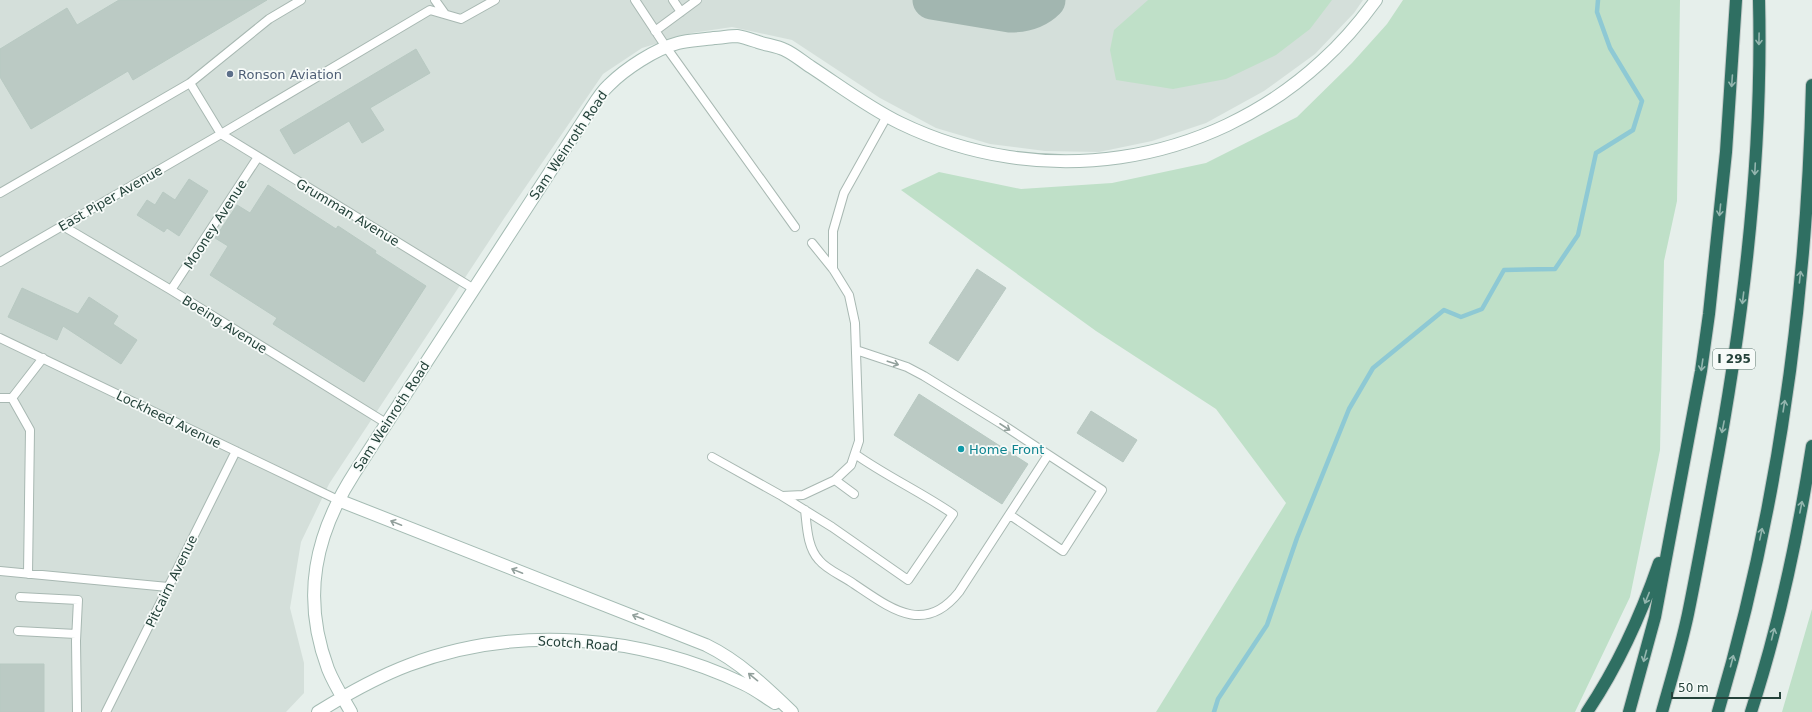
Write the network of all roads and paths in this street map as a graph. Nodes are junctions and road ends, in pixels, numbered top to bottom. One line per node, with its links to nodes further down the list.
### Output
1 (301, 0): 14 (lane)
2 (435, 0): 11 (lane)
3 (495, 0): 11 (lane, East Piper Avenue)
4 (635, 0): 12 (lane)
5 (673, 0): 10 (lane)
6 (697, 0): 10 (lane)
7 (1376, 0): 16 (street, Sam Weinroth Road)
8 (1736, 0): 40 (highway, one-way to 40)
9 (1759, 0): 60 (highway, I 295, one-way to 60)
10 (682, 12): 12 (lane)
11 (445, 14): 17 (lane, East Piper Avenue)
12 (656, 31): 13 (lane)
13 (666, 47): 16 (street, Sam Weinroth Road); 21 (lane); 25 (street, Sam Weinroth Road)
14 (190, 83): 17 (lane); 19 (lane)
15 (1812, 85): 61 (highway, one-way to 15)
16 (887, 116): 24 (lane)
17 (221, 134): 18 (lane, Grumman Avenue); 20 (lane, East Piper Avenue)
18 (258, 157): 25 (lane, Grumman Avenue); 26 (lane, Mooney Avenue)
19 (0, 193)
20 (63, 226): 23 (lane, East Piper Avenue); 26 (lane, Boeing Avenue)
21 (794, 227)
22 (812, 243): 24 (lane)
23 (0, 262)
24 (833, 269): 28 (lane)
25 (474, 289): 32 (street, Sam Weinroth Road)
26 (171, 290): 32 (lane, Boeing Avenue)
27 (0, 338): 29 (lane, Lockheed Avenue)
28 (856, 350): 35 (lane); 36 (lane, one-way to 36)
29 (43, 358): 31 (lane); 34 (lane, Lockheed Avenue)
30 (0, 398): 31 (lane)
31 (12, 398): 46 (lane)
32 (386, 424): 42 (street, Sam Weinroth Road)
33 (1812, 446): 51 (highway, one-way to 33)
34 (236, 451): 42 (lane, Lockheed Avenue); 47 (lane, Pitcairn Avenue)
35 (855, 454): 38 (lane); 43 (lane)
36 (1048, 455): 44 (lane); 44 (lane)
37 (712, 457): 41 (lane)
38 (835, 480): 39 (lane); 41 (lane)
39 (854, 494)
40 (1678, 494): 58 (highway, one-way to 58); 59 (highway, one-way to 59)
41 (782, 496): 43 (lane)
42 (338, 500): 52 (street, Sam Weinroth Road); 57 (street, one-way to 42)
43 (805, 510): 44 (lane)
44 (1010, 515)
45 (0, 571): 46 (lane)
46 (28, 574): 47 (lane)
47 (168, 587): 54 (lane, Pitcairn Avenue)
48 (20, 597): 50 (lane)
49 (18, 631): 50 (lane)
50 (76, 634): 53 (lane)
51 (1763, 675): 62 (highway); 63 (highway)
52 (343, 697): 55 (street, Scotch Road); 56 (street, Sam Weinroth Road); 57 (street, Scotch Road)
53 (77, 712)
54 (106, 712)
55 (318, 712)
56 (352, 712)
57 (791, 712)
58 (1586, 712)
59 (1629, 712)
60 (1662, 712)
61 (1718, 712)
62 (1751, 712)
63 (1755, 712)

